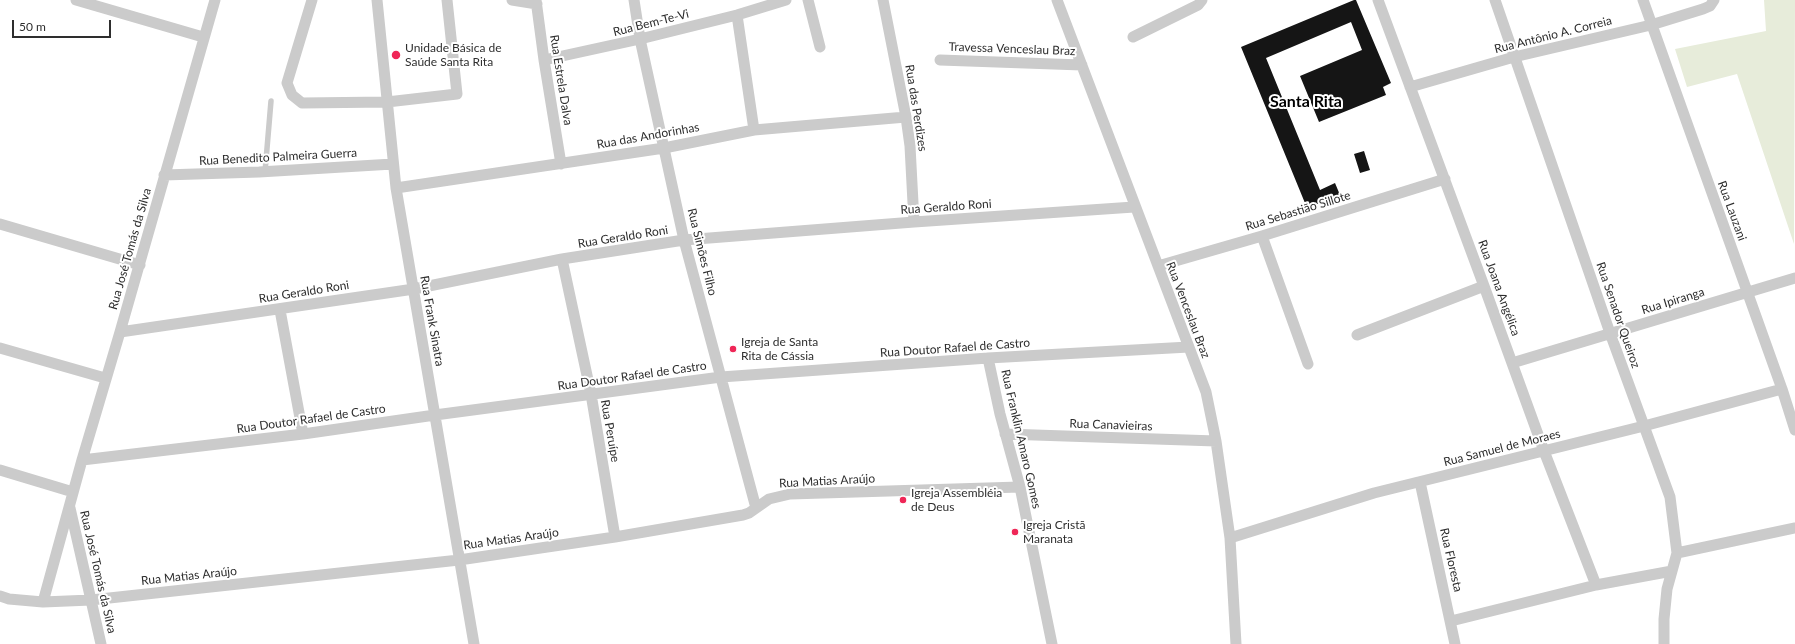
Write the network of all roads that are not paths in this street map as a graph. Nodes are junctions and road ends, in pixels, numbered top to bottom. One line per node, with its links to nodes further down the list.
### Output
1 (76, 0): 20 (street)
2 (215, 0): 20 (street, Rua José Tomás da Silva)
3 (312, 0): 30 (street)
4 (377, 0): 30 (street, Rua Frank Sinatra)
5 (448, 0): 30 (street)
6 (512, 0): 17 (street)
7 (634, 0): 22 (street, Rua Simões Filho)
8 (786, 0): 18 (street, Rua Bem-Te-Vi)
9 (808, 0): 23 (street)
10 (883, 0): 31 (street, Rua das Perdizes)
11 (1057, 0): 27 (street, Rua Venceslau Braz)
12 (1202, 0): 21 (street)
13 (1378, 0): 28 (street, Rua Joana Angélica)
14 (1495, 0): 24 (street, Rua Senador Queiroz)
15 (1643, 0): 19 (street, Rua Lauzani)
16 (1714, 0): 19 (street, Rua Antônio A. Correia)
17 (537, 2): 25 (street, Rua Estrela Dalva)
18 (737, 15): 22 (street, Rua Bem-Te-Vi); 32 (street)
19 (1651, 25): 24 (street, Rua Antônio A. Correia); 51 (street, Rua Lauzani)
20 (203, 37): 37 (street, Rua José Tomás da Silva)
21 (1133, 37)
22 (640, 40): 25 (street, Rua Bem-Te-Vi); 33 (street, Rua Simões Filho)
23 (820, 47)
24 (1514, 57): 28 (street, Rua Antônio A. Correia); 54 (street, Rua Senador Queiroz)
25 (544, 60): 35 (street, Rua Estrela Dalva)
26 (940, 60): 27 (street, Travessa Venceslau Braz)
27 (1082, 65): 40 (street, Rua Venceslau Braz)
28 (1410, 87): 38 (street, Rua Joana Angélica)
29 (271, 101): 36 (lane)
30 (387, 102): 34 (street, Rua Frank Sinatra)
31 (906, 117): 32 (street, Rua das Andorinhas); 41 (street, Rua das Perdizes)
32 (754, 130): 33 (street, Rua das Andorinhas)
33 (664, 148): 35 (street, Rua das Andorinhas); 44 (street, Rua Simões Filho)
34 (393, 164): 36 (street, Rua Benedito Palmeira Guerra); 39 (street, Rua Frank Sinatra)
35 (561, 164): 39 (street, Rua das Andorinhas)
36 (265, 172): 37 (street, Rua Benedito Palmeira Guerra)
37 (164, 175): 46 (street, Rua José Tomás da Silva)
38 (1445, 179): 43 (street, Rua Sebastião Sillote); 49 (street, Rua Joana Angélica)
39 (396, 188): 50 (street, Rua Frank Sinatra)
40 (1134, 207): 41 (street, Rua Geraldo Roni); 47 (street, Rua Venceslau Braz)
41 (914, 222): 44 (street, Rua Geraldo Roni)
42 (0, 224): 46 (street)
43 (1262, 236): 47 (street, Rua Sebastião Sillote); 60 (street)
44 (684, 240): 45 (street, Rua Geraldo Roni); 61 (street, Rua Simões Filho)
45 (562, 259): 50 (street, Rua Geraldo Roni); 64 (street, Rua Peruípe)
46 (140, 265): 53 (street, Rua José Tomás da Silva)
47 (1158, 266): 56 (street, Rua Venceslau Braz)
48 (1795, 278): 51 (street, Rua Ipiranga)
49 (1484, 286): 55 (street); 59 (street, Rua Joana Angélica)
50 (414, 289): 52 (street, Rua Geraldo Roni); 65 (street, Rua Frank Sinatra)
51 (1747, 292): 54 (street, Rua Ipiranga); 63 (street, Rua Lauzani)
52 (280, 310): 53 (street, Rua Geraldo Roni); 68 (street)
53 (120, 332): 62 (street, Rua José Tomás da Silva)
54 (1610, 333): 59 (street, Rua Ipiranga); 66 (street, Rua Senador Queiroz)
55 (1357, 335)
56 (1189, 346): 58 (street, Rua Doutor Rafael de Castro); 70 (street, Rua Venceslau Braz)
57 (0, 348): 62 (street)
58 (988, 358): 61 (street, Rua Doutor Rafael de Castro); 69 (street, Rua Franklin Amaro Gomes)
59 (1512, 363): 71 (street, Rua Joana Angélica)
60 (1308, 364)
61 (722, 377): 64 (street, Rua Doutor Rafael de Castro); 78 (street, Rua Simões Filho)
62 (105, 378): 72 (street, Rua José Tomás da Silva)
63 (1782, 389): 66 (street, Rua Samuel de Moraes); 67 (street, Rua Lauzani)
64 (591, 394): 65 (street, Rua Doutor Rafael de Castro); 80 (street, Rua Peruípe)
65 (435, 415): 68 (street, Rua Doutor Rafael de Castro); 83 (street, Rua Frank Sinatra)
66 (1644, 426): 71 (street, Rua Samuel de Moraes); 82 (street, Rua Senador Queiroz)
67 (1795, 430)
68 (303, 434): 72 (street, Rua Doutor Rafael de Castro)
69 (1005, 434): 70 (street, Rua Canavieiras); 75 (street, Rua Franklin Amaro Gomes)
70 (1216, 441): 81 (street, Rua Venceslau Braz)
71 (1544, 451): 74 (street, Rua Samuel de Moraes); 85 (street, Rua Joana Angélica)
72 (82, 460): 76 (street, Rua José Tomás da Silva)
73 (0, 470): 76 (street)
74 (1420, 482): 81 (street, Rua Samuel de Moraes); 89 (street, Rua Floresta)
75 (1020, 487): 78 (street, Rua Matias Araújo); 92 (street, Rua Franklin Amaro Gomes)
76 (73, 492): 77 (street, Rua José Tomás da Silva)
77 (70, 505): 87 (street, Rua José Tomás da Silva); 88 (street, Rua José Tomás da Silva)
78 (756, 508): 80 (street, Rua Matias Araújo)
79 (1795, 528): 82 (street)
80 (615, 537): 83 (street, Rua Matias Araújo)
81 (1230, 538): 93 (street, Rua Venceslau Braz)
82 (1677, 553): 84 (street, Rua Senador Queiroz)
83 (459, 560): 87 (street, Rua Matias Araújo); 91 (street, Rua Frank Sinatra)
84 (1672, 571): 85 (street); 95 (street, Rua Senador Queiroz)
85 (1596, 586): 89 (street)
86 (0, 596): 88 (street, Rua Matias Araújo)
87 (91, 600): 88 (street, Rua Matias Araújo); 90 (street, Rua José Tomás da Silva)
88 (43, 602)
89 (1451, 621): 94 (street, Rua Floresta)
90 (101, 644)
91 (474, 644)
92 (1052, 644)
93 (1236, 644)
94 (1455, 644)
95 (1664, 644)

